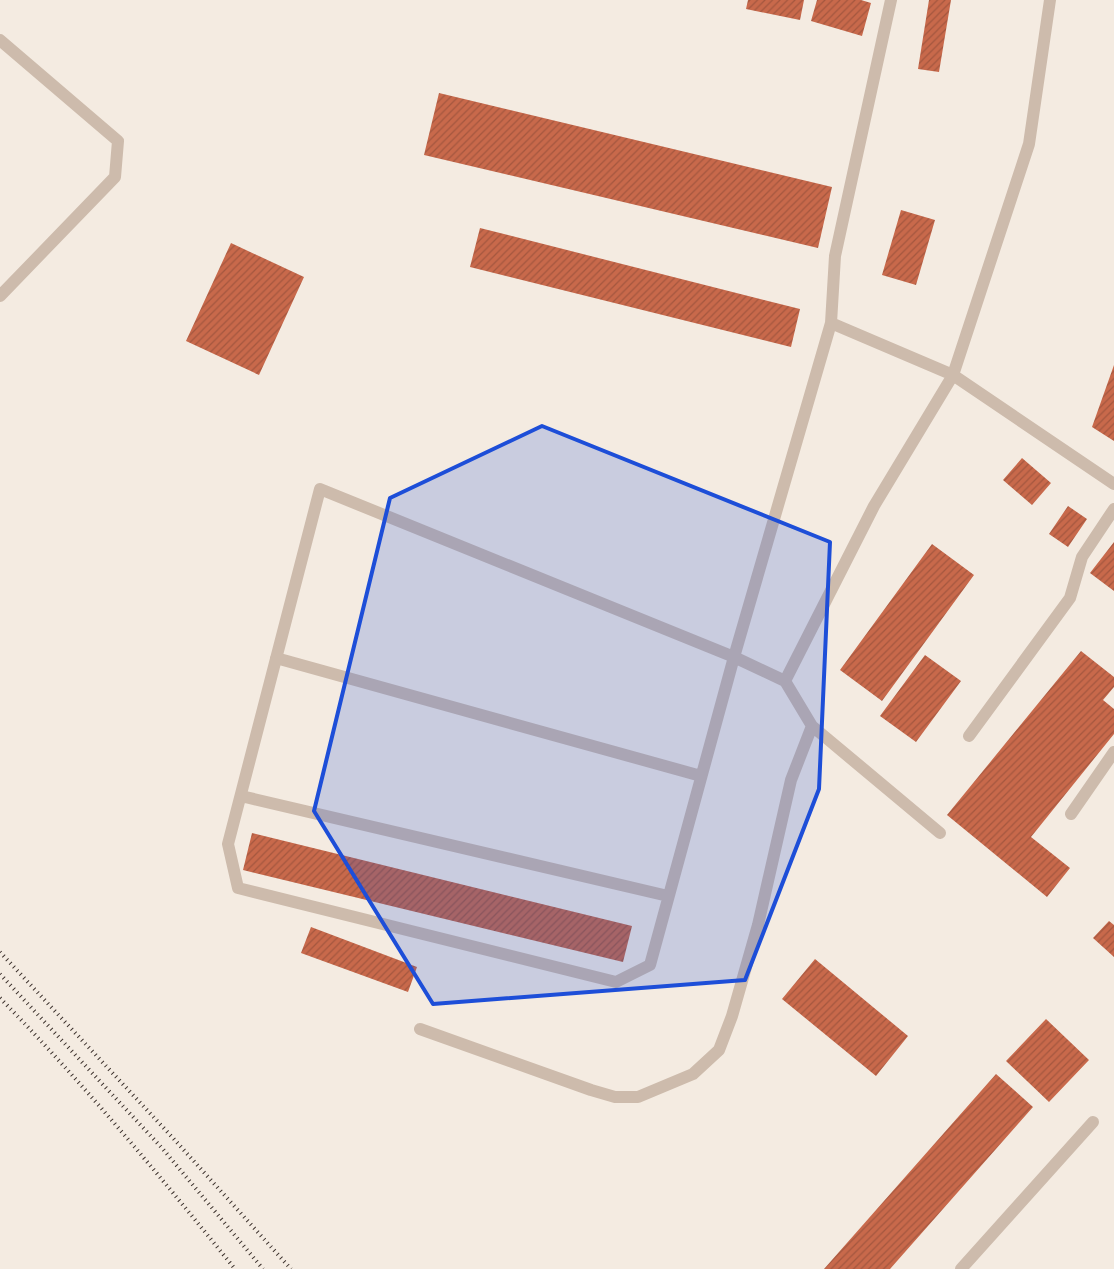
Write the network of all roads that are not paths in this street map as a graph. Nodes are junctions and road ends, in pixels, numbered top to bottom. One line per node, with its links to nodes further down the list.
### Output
1 (891, 0): 5 (lane)
2 (1050, 0): 6 (lane)
3 (0, 40): 4 (lane)
4 (0, 296)
5 (831, 322): 6 (lane); 9 (lane)
6 (953, 375): 7 (lane); 11 (lane)
7 (1114, 484)
8 (1114, 509): 13 (lane)
9 (734, 657): 10 (lane); 11 (lane); 15 (lane)
10 (276, 658): 15 (lane); 16 (lane)
11 (785, 680): 12 (lane)
12 (812, 726): 18 (lane); 20 (lane)
13 (969, 736)
14 (1114, 752): 17 (lane)
15 (701, 776): 19 (lane)
16 (240, 796): 19 (lane); 19 (lane)
17 (1071, 814)
18 (940, 833)
19 (668, 896)
20 (420, 1030)
21 (1093, 1122): 22 (lane)
22 (962, 1269)

